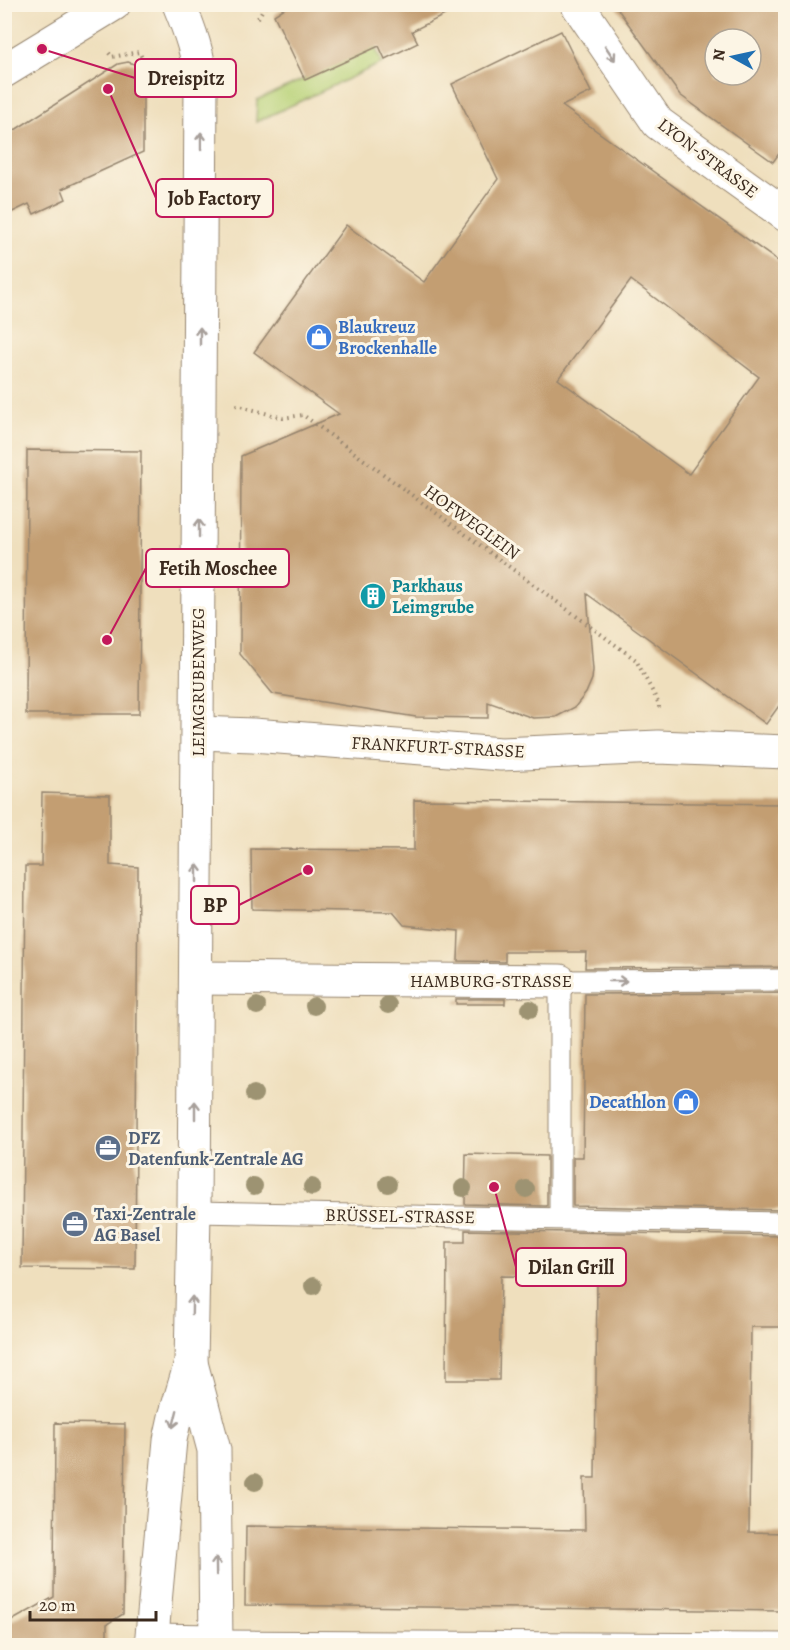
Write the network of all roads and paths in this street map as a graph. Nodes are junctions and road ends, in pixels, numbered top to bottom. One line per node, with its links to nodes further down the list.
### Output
1 (114, 4): 8 (main road)
2 (178, 4): 10 (main road, LEIMGRUBENWEG, one-way to 2)
3 (266, 4): 5 (path)
4 (577, 4): 9 (main road, LYON-STRASSE, one-way to 9)
5 (258, 18)
6 (111, 57): 7 (path)
7 (145, 63)
8 (4, 71)
9 (786, 215)
10 (200, 395): 11 (main road, LEIMGRUBENWEG, one-way to 10); 12 (path, HOFWEGLEIN)
11 (198, 733): 12 (main road, FRANKFURT-STRASSE); 14 (main road, LEIMGRUBENWEG, one-way to 11)
12 (658, 747): 13 (main road, FRANKFURT-STRASSE)
13 (786, 752)
14 (196, 978): 16 (main road, HAMBURG-STRASSE); 17 (main road, LEIMGRUBENWEG, one-way to 14)
15 (786, 980): 16 (lane, HAMBURG-STRASSE, one-way to 15)
16 (560, 981): 18 (lane)
17 (194, 1212): 18 (lane, BRÜSSEL-STRASSE); 20 (main road, LEIMGRUBENWEG, one-way to 17)
18 (560, 1217): 19 (lane, BRÜSSEL-STRASSE)
19 (786, 1223)
20 (191, 1363): 21 (main road, LEIMGRUBENWEG, one-way to 21); 22 (main road, LEIMGRUBENWEG, one-way to 20)
21 (151, 1643): 22 (main road)
22 (216, 1643): 23 (lane)
23 (786, 1644)

